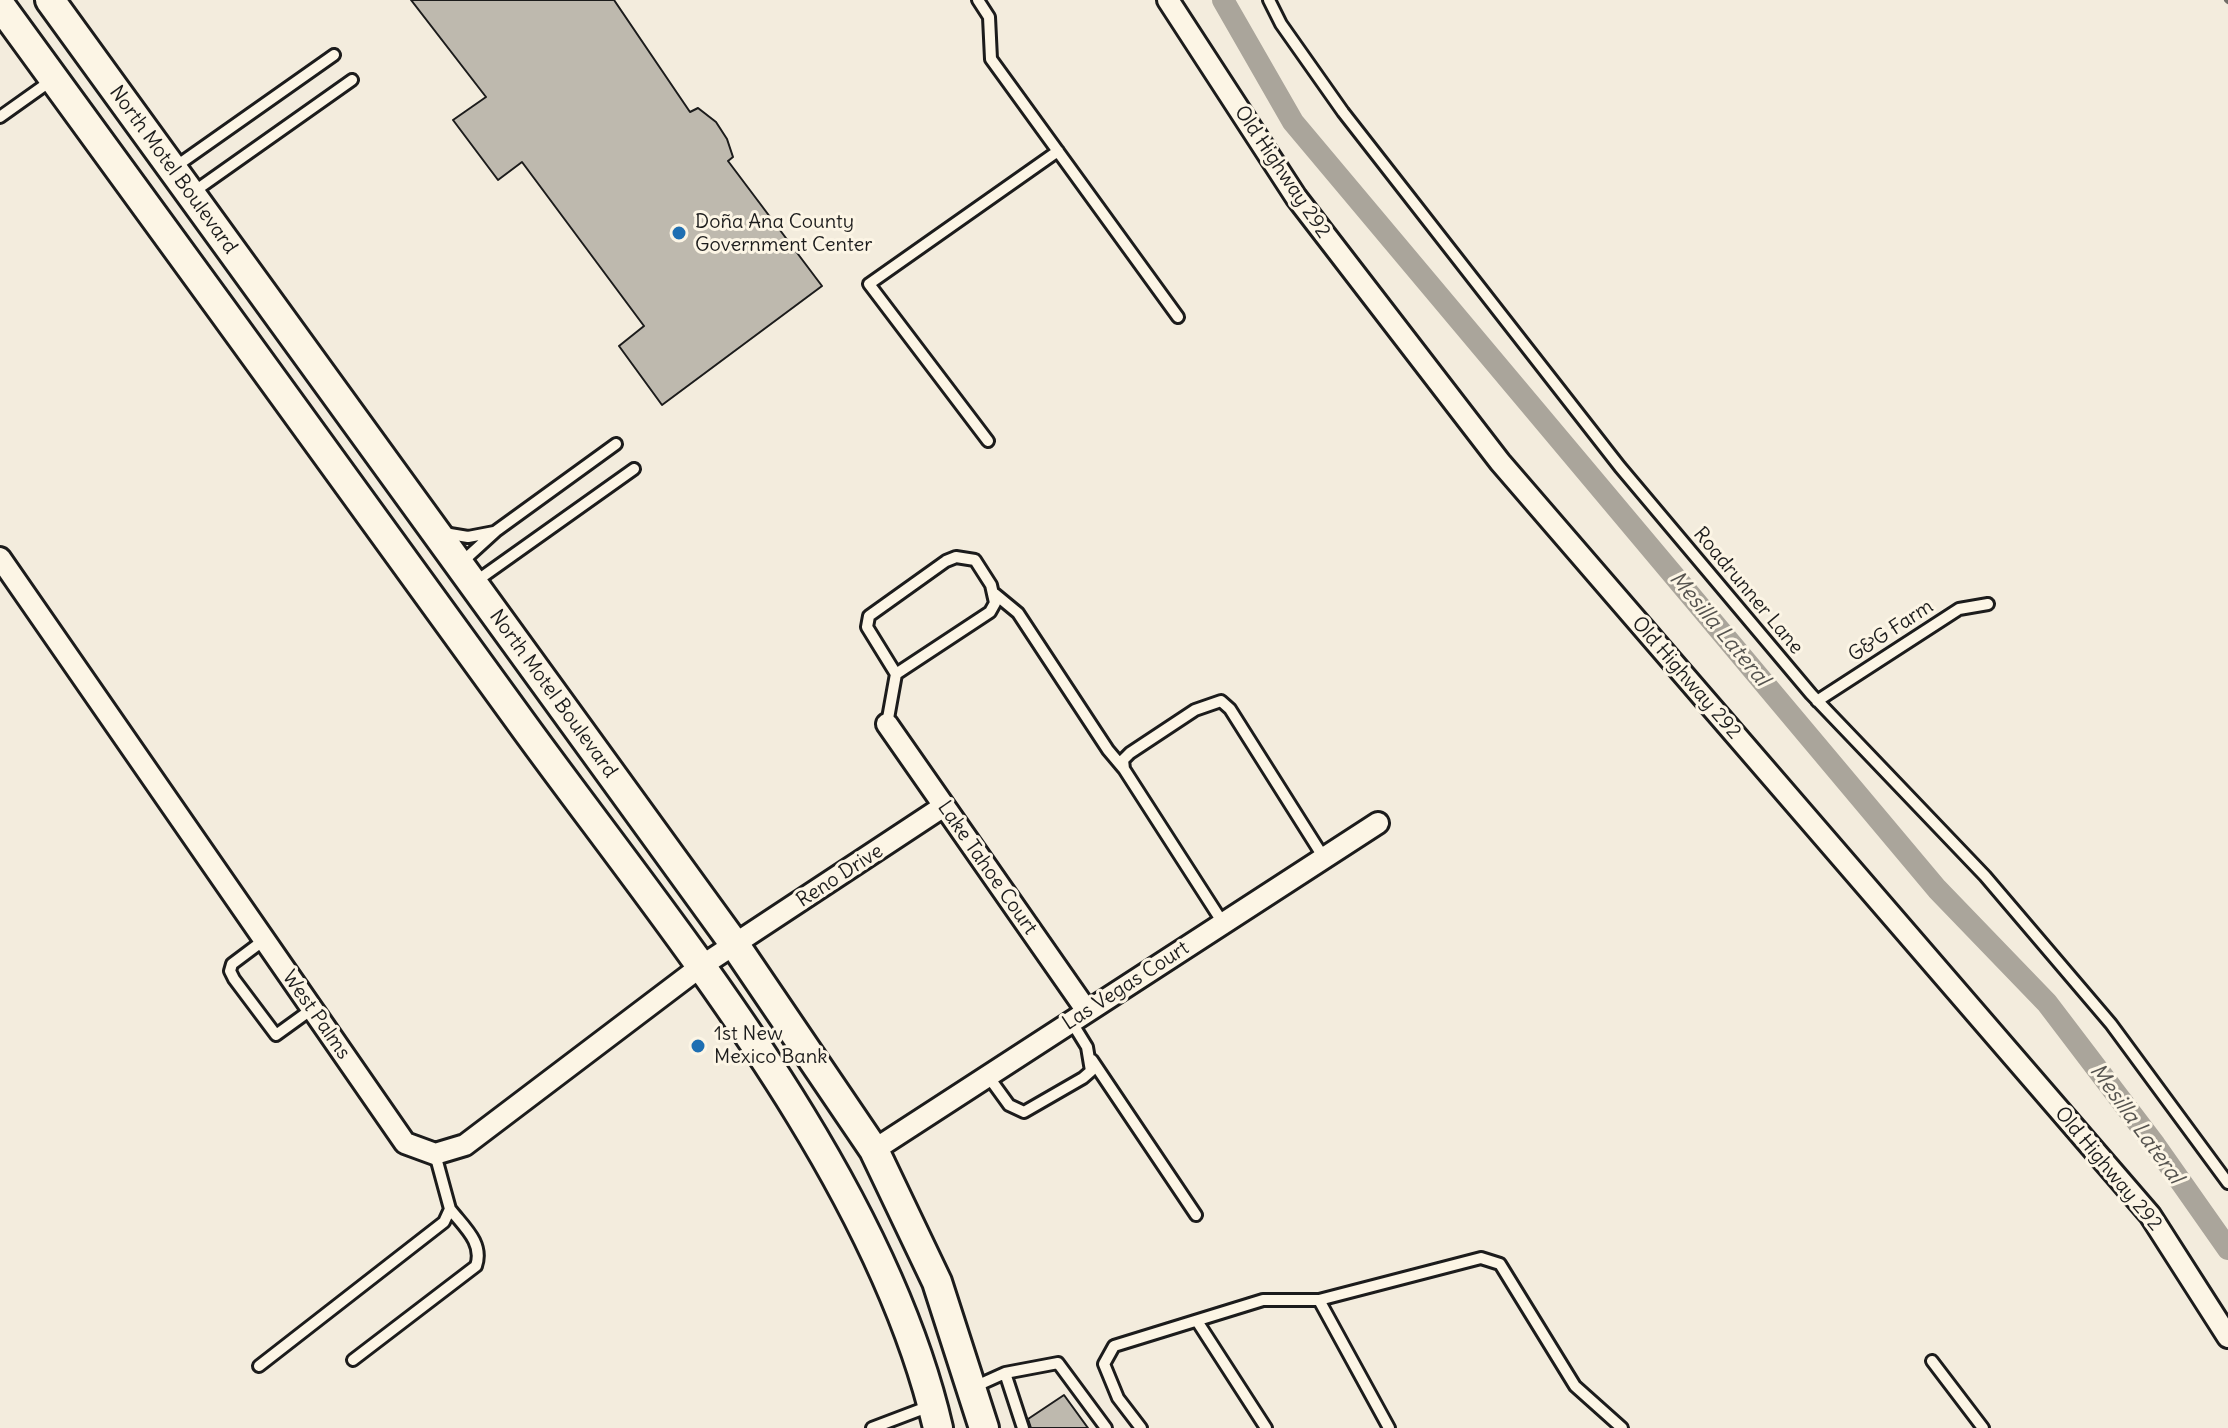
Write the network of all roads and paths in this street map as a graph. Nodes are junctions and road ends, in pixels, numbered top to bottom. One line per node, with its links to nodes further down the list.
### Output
1 (50, 0): 11 (main road, North Motel Boulevard)
2 (978, 0): 10 (lane)
3 (1168, 0): 48 (street, Old Highway 292)
4 (1269, 0): 27 (lane, Roadrunner Lane)
5 (0, 5): 7 (main road)
6 (334, 55): 11 (lane)
7 (54, 79): 9 (lane); 12 (main road)
8 (352, 80): 13 (lane)
9 (0, 117)
10 (1058, 151): 15 (lane); 16 (lane)
11 (172, 168): 12 (main road); 13 (main road, North Motel Boulevard)
12 (136, 192): 14 (main road)
13 (190, 194): 14 (main road); 19 (main road, North Motel Boulevard)
14 (156, 219): 24 (main road)
15 (1178, 317)
16 (988, 441)
17 (616, 444): 20 (lane)
18 (634, 469): 22 (lane)
19 (433, 528): 20 (lane); 22 (main road, North Motel Boulevard)
20 (496, 531): 22 (lane)
21 (0, 558): 34 (street, West Palms)
22 (466, 574): 24 (main road); 35 (main road, North Motel Boulevard)
23 (995, 594): 26 (lane); 26 (lane); 29 (lane)
24 (431, 598): 36 (main road)
25 (1988, 604): 27 (lane, G&G Farm)
26 (896, 674): 28 (lane)
27 (1817, 701): 43 (lane, Roadrunner Lane)
28 (887, 724): 30 (street, Lake Tahoe Court)
29 (1124, 769): 32 (lane); 33 (lane)
30 (944, 806): 35 (street, Reno Drive); 38 (street, Lake Tahoe Court)
31 (1378, 823): 32 (street, Las Vegas Court)
32 (1324, 858): 33 (street, Las Vegas Court)
33 (1223, 923): 38 (street, Las Vegas Court)
34 (264, 940): 37 (street, West Palms); 37 (lane)
35 (735, 945): 36 (street); 41 (main road, North Motel Boulevard)
36 (700, 967): 42 (street); 54 (main road)
37 (312, 1009): 42 (street, West Palms)
38 (1079, 1016): 39 (lane); 40 (street, Las Vegas Court)
39 (1092, 1060): 40 (lane); 45 (lane)
40 (988, 1076): 41 (street, Las Vegas Court)
41 (874, 1150): 53 (main road, North Motel Boulevard)
42 (435, 1154): 44 (lane)
43 (2228, 1183)
44 (450, 1209): 49 (lane); 51 (lane)
45 (1196, 1215)
46 (1319, 1300): 47 (lane); 61 (lane); 62 (lane)
47 (1197, 1321): 59 (lane); 60 (lane)
48 (2228, 1337)
49 (353, 1360)
50 (1932, 1361): 63 (lane)
51 (259, 1366)
52 (1005, 1373): 53 (lane); 57 (lane); 58 (lane)
53 (972, 1388): 54 (main road); 56 (main road, North Motel Boulevard)
54 (935, 1416): 55 (lane)
55 (872, 1428)
56 (984, 1428)
57 (1023, 1428)
58 (1106, 1428)
59 (1141, 1428)
60 (1266, 1428)
61 (1389, 1428)
62 (1622, 1428)
63 (1983, 1428)

